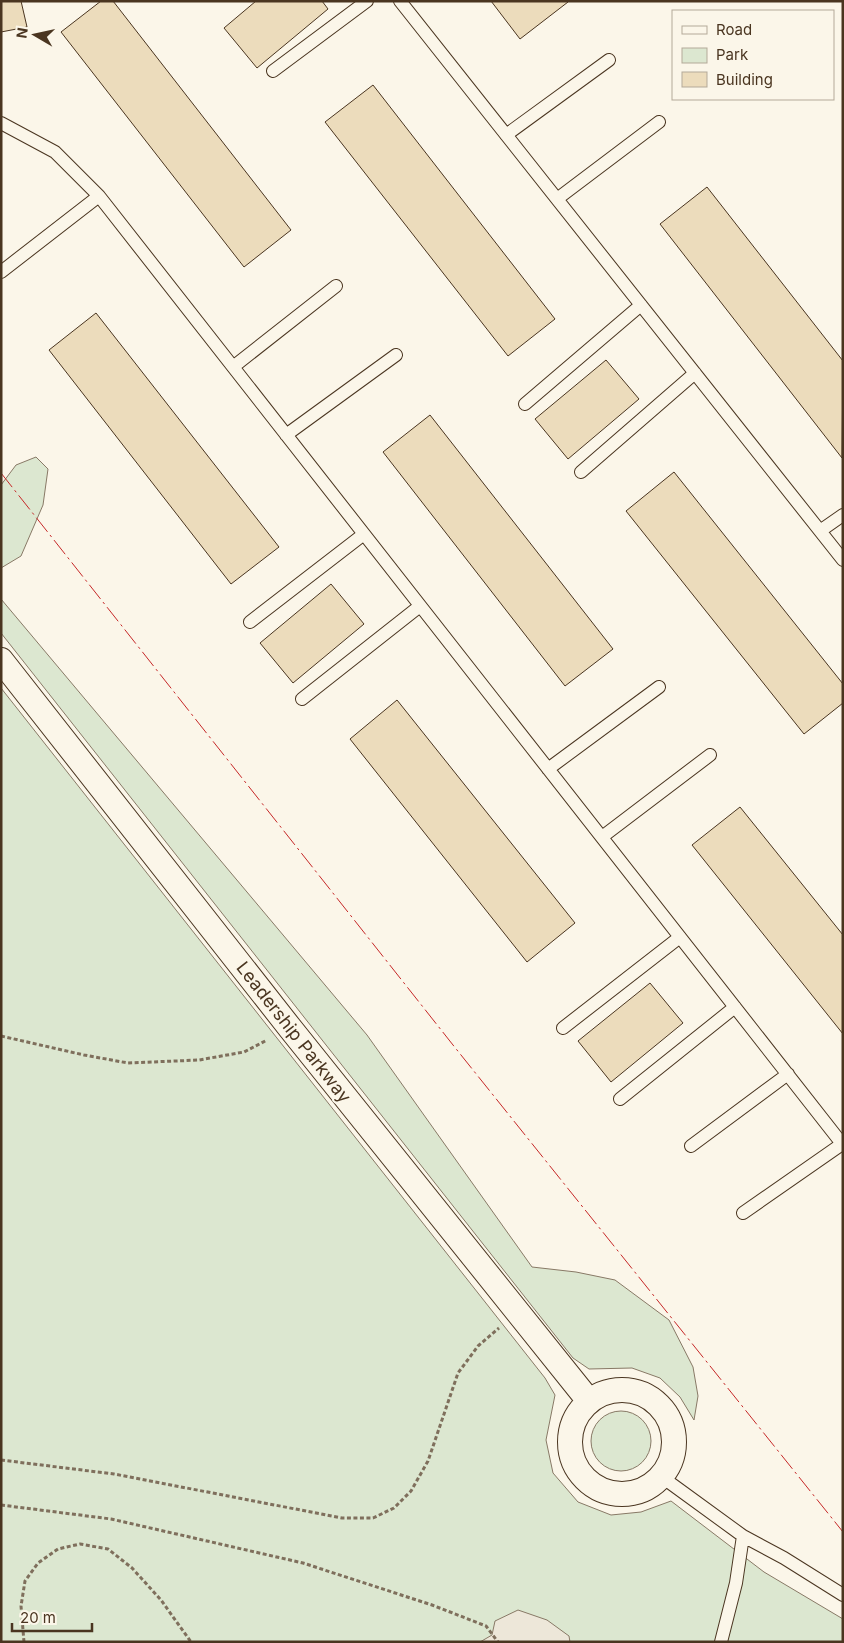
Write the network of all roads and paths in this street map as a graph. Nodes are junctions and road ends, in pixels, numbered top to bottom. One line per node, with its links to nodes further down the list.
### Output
1 (367, 1): 4 (lane)
2 (400, 1): 7 (lane)
3 (609, 60): 7 (lane)
4 (273, 71)
5 (659, 122): 9 (lane)
6 (1, 123): 8 (lane)
7 (506, 135): 9 (lane)
8 (98, 196): 10 (lane); 14 (lane)
9 (557, 199): 12 (lane)
10 (1, 272)
11 (336, 286): 14 (lane)
12 (641, 305): 15 (lane); 16 (lane)
13 (396, 355): 17 (lane)
14 (233, 367): 17 (lane)
15 (695, 374): 18 (lane); 20 (lane)
16 (525, 404)
17 (286, 435): 21 (lane)
18 (581, 472)
19 (843, 515): 20 (lane)
20 (820, 531): 22 (lane)
21 (364, 534): 23 (lane); 24 (lane)
22 (843, 560)
23 (420, 606): 27 (lane); 29 (lane)
24 (250, 622)
25 (1, 660): 33 (street, Leadership Parkway)
26 (659, 687): 29 (lane)
27 (302, 699)
28 (710, 755): 30 (lane)
29 (548, 769): 30 (lane)
30 (602, 837): 31 (lane)
31 (680, 937): 32 (lane); 34 (lane)
32 (735, 1007): 36 (lane); 37 (lane)
33 (290, 1028): 35 (path); 41 (street, Leadership Parkway)
34 (563, 1028)
35 (1, 1036)
36 (788, 1074): 38 (lane); 39 (lane)
37 (620, 1099)
38 (843, 1144): 40 (lane)
39 (691, 1146)
40 (743, 1213)
41 (518, 1311): 42 (street, Leadership Parkway); 43 (path)
42 (589, 1401): 44 (street); 44 (street)
43 (1, 1460)
44 (662, 1477): 46 (lane)
45 (1, 1505): 50 (path)
46 (743, 1536): 47 (lane); 51 (lane)
47 (843, 1595)
48 (24, 1642): 49 (path)
49 (191, 1642)
50 (498, 1642)
51 (721, 1642)

